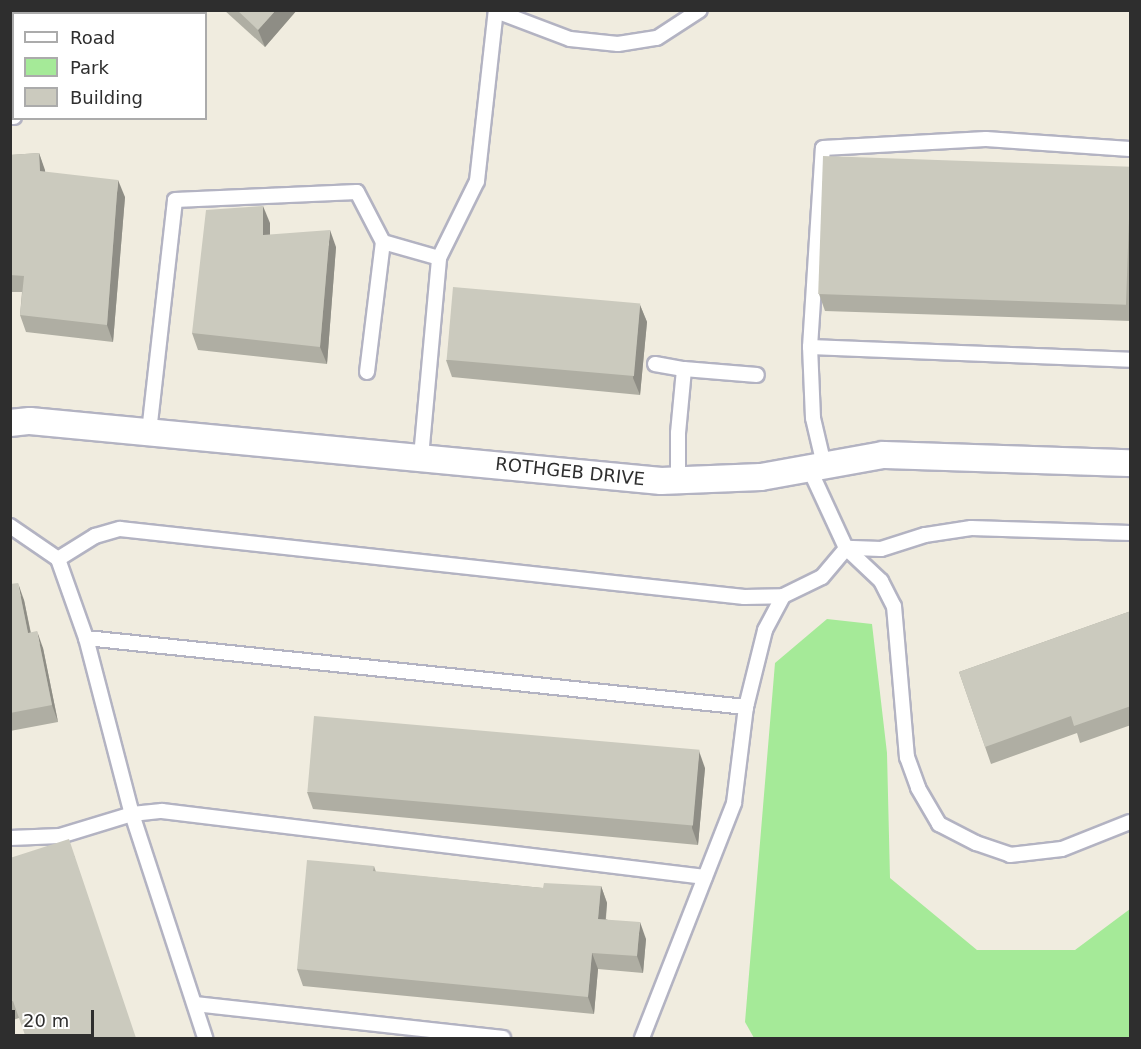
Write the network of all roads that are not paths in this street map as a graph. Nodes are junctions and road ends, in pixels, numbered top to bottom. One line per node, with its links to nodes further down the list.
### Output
1 (700, 10): 2 (lane)
2 (496, 11): 5 (lane)
3 (1131, 149): 6 (lane)
4 (383, 242): 5 (lane); 10 (lane); 13 (lane)
5 (439, 258): 14 (lane)
6 (810, 347): 7 (lane); 16 (lane)
7 (1131, 360)
8 (655, 364): 9 (lane)
9 (684, 369): 11 (lane); 17 (lane)
10 (367, 372)
11 (757, 375)
12 (10, 423): 13 (street, ROTHGEB DRIVE)
13 (149, 432): 14 (street, ROTHGEB DRIVE)
14 (421, 458): 17 (street, ROTHGEB DRIVE)
15 (1131, 463): 16 (street, ROTHGEB DRIVE)
16 (817, 467): 17 (street, ROTHGEB DRIVE); 20 (lane)
17 (678, 480)
18 (10, 526): 21 (lane)
19 (1131, 533): 20 (lane)
20 (846, 548): 22 (lane); 26 (lane)
21 (58, 559): 22 (lane); 23 (lane)
22 (783, 596): 24 (lane)
23 (86, 638): 24 (lane); 25 (lane)
24 (746, 707): 28 (lane)
25 (132, 814): 27 (lane); 28 (lane); 29 (lane)
26 (1131, 822)
27 (10, 838)
28 (705, 877): 32 (lane)
29 (195, 1004): 30 (lane); 31 (lane)
30 (205, 1038)
31 (503, 1038)
32 (642, 1038)

